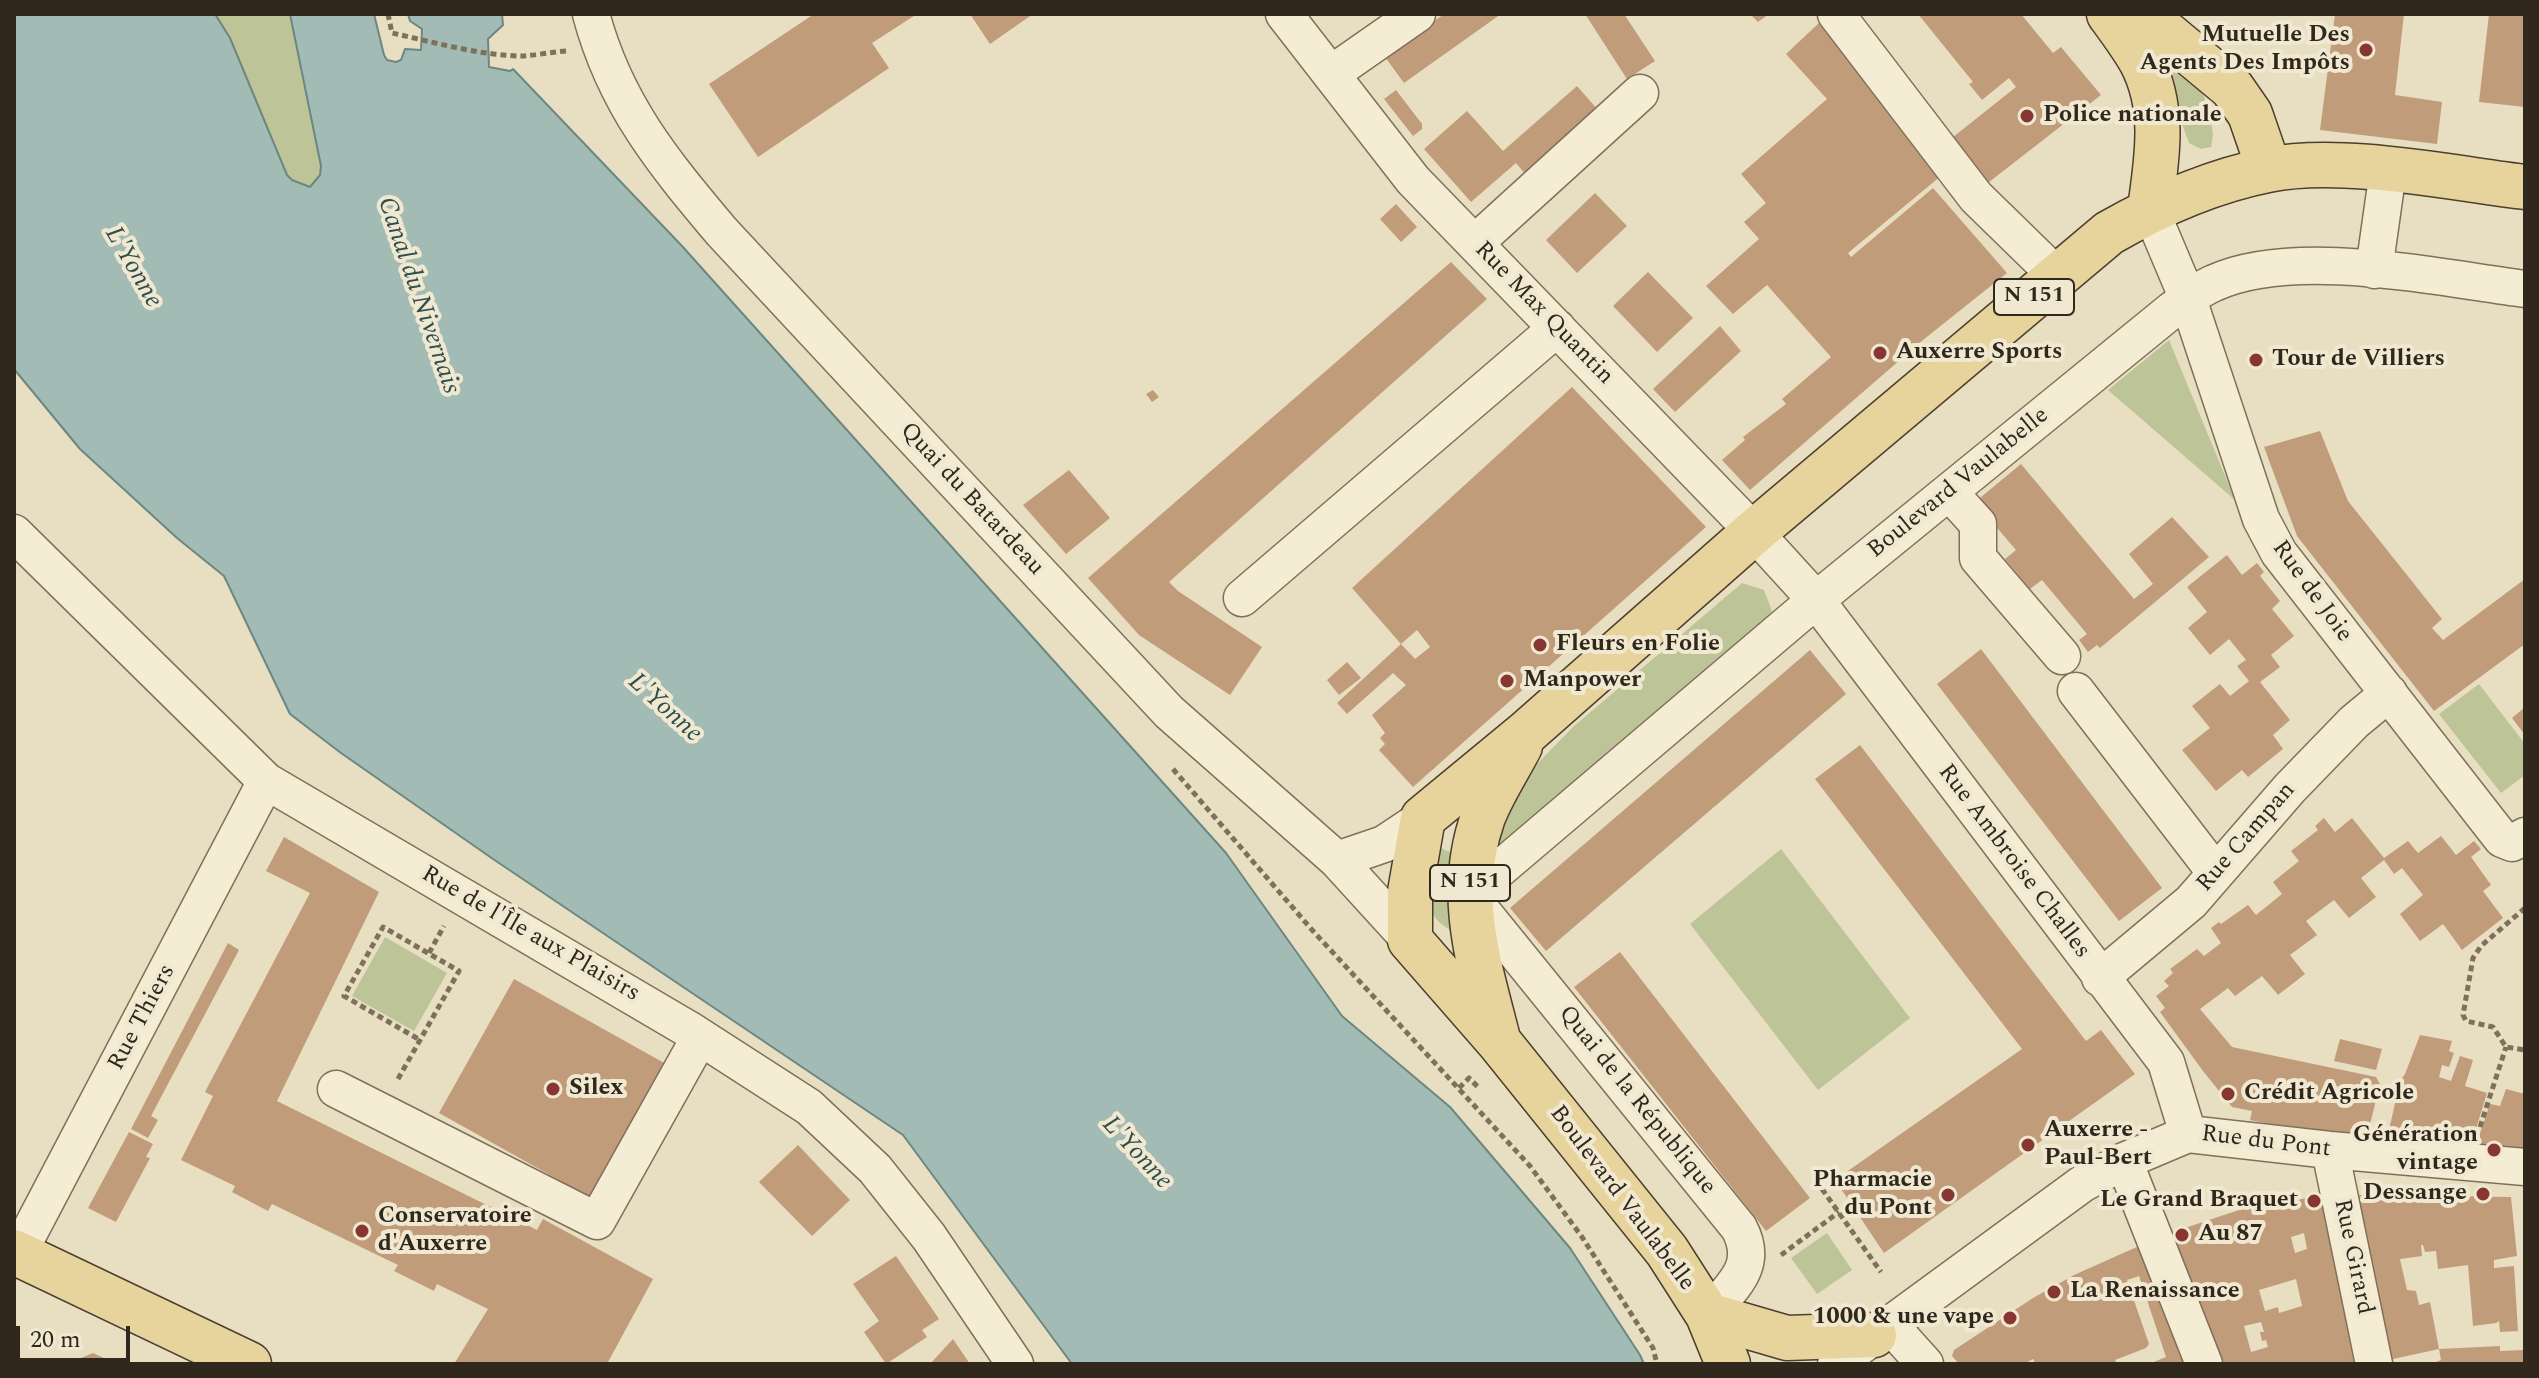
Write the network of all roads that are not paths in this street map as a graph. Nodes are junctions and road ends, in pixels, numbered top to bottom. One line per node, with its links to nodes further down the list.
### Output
1 (1284, 14): 6 (street, Rue Max Quantin)
2 (1417, 14): 6 (street)
3 (1836, 14): 14 (street)
4 (2137, 21): 8 (main road); 11 (main road)
5 (595, 30): 30 (street, Quai du Batardeau)
6 (1331, 74): 12 (street, Rue Max Quantin)
7 (1640, 93): 12 (street)
8 (2269, 169): 9 (main road, Boulevard Vaulabelle / N 151); 11 (main road, Boulevard Vaulabelle / N 151)
9 (2388, 171): 10 (main road, Boulevard Vaulabelle / N 151); 13 (street)
10 (2525, 187)
11 (2150, 209): 14 (main road, Boulevard Vaulabelle / N 151); 16 (street, Rue de Joie)
12 (1475, 243): 17 (street, Rue Max Quantin)
13 (2374, 270): 15 (street, Boulevard Vaulabelle); 16 (street, Boulevard Vaulabelle)
14 (2058, 277): 19 (main road, Boulevard Vaulabelle / N 151)
15 (2525, 289)
16 (2188, 299): 18 (street, Boulevard Vaulabelle); 25 (street, Rue de Joie)
17 (1557, 328): 19 (street, Rue Max Quantin); 21 (street)
18 (1949, 492): 22 (street, Boulevard Vaulabelle); 23 (street)
19 (1754, 532): 22 (street, Rue Max Quantin); 26 (main road, Boulevard Vaulabelle / N 151)
20 (14, 533): 27 (street, Rue de l'Île aux Plaisirs)
21 (1242, 598)
22 (1816, 600): 32 (street, Boulevard Vaulabelle); 34 (street, Rue Ambroise Challes)
23 (2062, 656)
24 (2076, 691): 31 (street)
25 (2389, 693): 29 (street, Rue de Joie); 31 (street, Rue Campan)
26 (1526, 733): 28 (main road, Boulevard Vaulabelle / N 151); 32 (main road, Boulevard Vaulabelle / N 151)
27 (266, 781): 35 (street, Rue de l'Île aux Plaisirs); 42 (street, Rue Thiers)
28 (1423, 818): 30 (street, Boulevard Vaulabelle / N 151); 33 (main road, N 151)
29 (2518, 840)
30 (1337, 860): 33 (street, Quai du Batardeau)
31 (2216, 873): 34 (street, Rue Campan)
32 (1469, 895): 36 (main road, Boulevard Vaulabelle / N 151); 43 (street, Quai de la République)
33 (1410, 940): 36 (main road, Boulevard Vaulabelle / N 151)
34 (2100, 978): 38 (street, Rue Ambroise Challes)
35 (694, 1033): 37 (street); 46 (street, Rue de l'Île aux Plaisirs)
36 (1499, 1042): 43 (main road, Boulevard Vaulabelle / N 151)
37 (336, 1089)
38 (2188, 1134): 39 (street, Rue du Pont); 40 (street, Rue du Pont)
39 (2330, 1150): 41 (street, Rue du Pont); 51 (street, Rue Girard)
40 (2124, 1161): 44 (street, Rue du Pont); 50 (street)
41 (2525, 1167)
42 (15, 1253): 45 (main road)
43 (1708, 1315): 44 (main road); 47 (main road, Boulevard Vaulabelle / N 151)
44 (1882, 1329): 48 (street, Rue du Pont); 49 (street)
45 (249, 1364)
46 (1015, 1364)
47 (1728, 1364)
48 (1836, 1364)
49 (1925, 1364)
50 (2204, 1364)
51 (2374, 1364)

